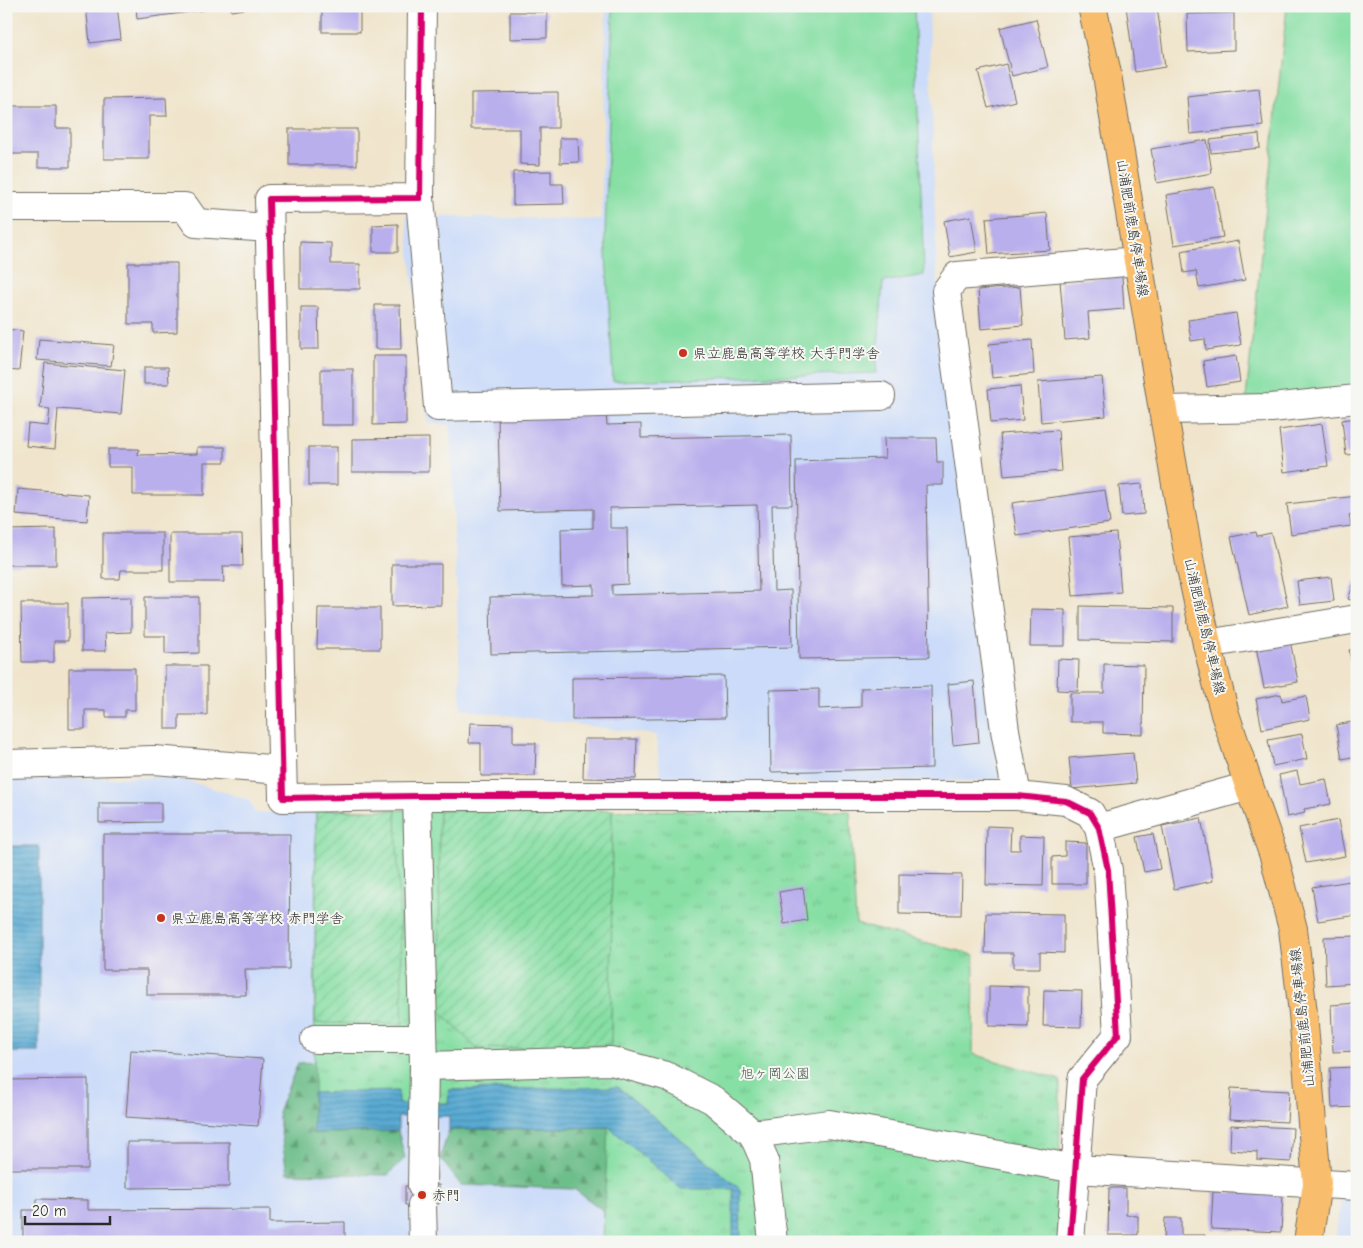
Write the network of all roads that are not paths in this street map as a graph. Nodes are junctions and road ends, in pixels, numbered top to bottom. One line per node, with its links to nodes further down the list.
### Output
1 (422, 6): 3 (street)
2 (1092, 6): 6 (main road, 山浦肥前鹿島停車場線)
3 (420, 198): 5 (street); 7 (street)
4 (6, 207): 5 (street)
5 (269, 228): 13 (street)
6 (1138, 261): 9 (main road, 山浦肥前鹿島停車場線); 16 (street)
7 (881, 396)
8 (1357, 399): 9 (street)
9 (1162, 410): 11 (main road, 山浦肥前鹿島停車場線)
10 (1357, 619): 11 (street)
11 (1207, 644): 14 (main road, 山浦肥前鹿島停車場線)
12 (6, 764): 13 (street)
13 (282, 770): 15 (street)
14 (1248, 786): 17 (street); 23 (main road, 山浦肥前鹿島停車場線)
15 (417, 796): 16 (street); 19 (street)
16 (1017, 796): 17 (street)
17 (1099, 828): 22 (street)
18 (315, 1038): 19 (street)
19 (423, 1039): 20 (street)
20 (424, 1066): 21 (street); 25 (street)
21 (753, 1134): 22 (street); 26 (street)
22 (1076, 1169): 23 (street); 27 (street)
23 (1317, 1184): 24 (street); 28 (main road, 山浦肥前鹿島停車場線)
24 (1357, 1186)
25 (423, 1242)
26 (774, 1242)
27 (1070, 1242)
28 (1308, 1242)

